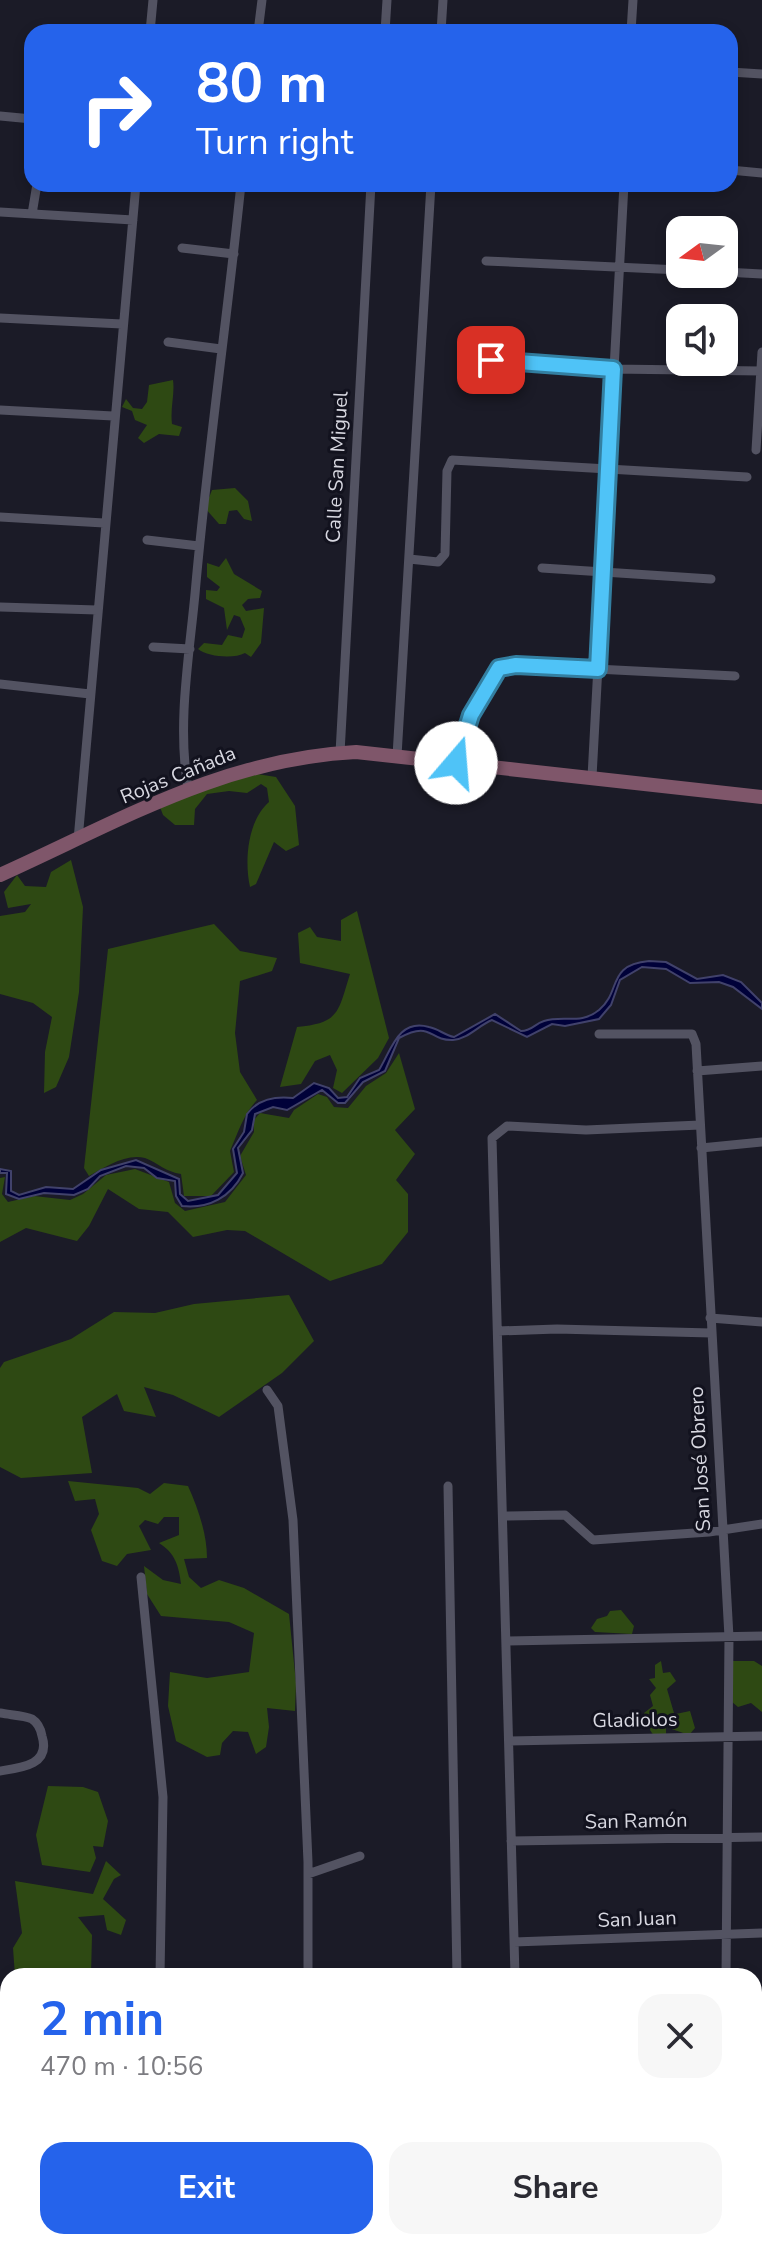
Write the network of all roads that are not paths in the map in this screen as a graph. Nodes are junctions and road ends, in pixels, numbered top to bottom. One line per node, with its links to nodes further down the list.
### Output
1 (153, 0): 6 (street)
2 (262, 0): 7 (street)
3 (387, 0): 8 (street)
4 (443, 0): 9 (street)
5 (633, 0): 10 (street)
6 (151, 24)
7 (259, 24)
8 (386, 24)
9 (442, 24)
10 (632, 24)
11 (738, 72): 12 (street)
12 (762, 74)
13 (0, 116): 14 (street)
14 (24, 118)
15 (738, 171): 16 (street)
16 (762, 173)
17 (36, 192): 24 (street)
18 (135, 192): 25 (street)
19 (240, 192): 27 (street)
20 (371, 192): 62 (street, Calle San Miguel)
21 (431, 192): 50 (street)
22 (624, 192): 29 (street)
23 (0, 212): 24 (street)
24 (32, 214): 25 (street)
25 (133, 220): 34 (street)
26 (182, 248): 27 (street)
27 (234, 254): 36 (street)
28 (486, 261): 29 (street)
29 (619, 267): 30 (street); 39 (street)
30 (666, 269)
31 (738, 273): 32 (street)
32 (762, 274)
33 (0, 318): 34 (street)
34 (122, 324): 42 (street)
35 (168, 342): 36 (street)
36 (221, 349): 49 (street)
37 (762, 352): 40 (street)
38 (491, 360): 39 (street)
39 (613, 369): 40 (street); 44 (street)
40 (761, 371): 43 (street)
41 (0, 410): 42 (street)
42 (113, 416): 47 (street)
43 (756, 450)
44 (608, 468): 45 (street); 50 (street); 52 (street)
45 (747, 477)
46 (0, 517): 47 (street)
47 (104, 523): 55 (street)
48 (147, 540): 49 (street)
49 (199, 546): 57 (street)
50 (409, 559): 63 (street)
51 (542, 568): 52 (street)
52 (603, 574): 53 (street); 58 (street)
53 (711, 579)
54 (0, 607): 55 (street)
55 (97, 610): 61 (street)
56 (153, 647): 57 (street)
57 (190, 649): 66 (street)
58 (598, 669): 59 (street); 64 (street); 65 (street)
59 (735, 676)
60 (0, 684): 61 (street)
61 (90, 694): 68 (street)
62 (340, 753): 63 (main road, Rojas Cañada); 66 (main road, Rojas Cañada)
63 (397, 756): 64 (main road, Rojas Cañada)
64 (456, 763): 65 (main road, Rojas Cañada)
65 (592, 777): 67 (main road, Rojas Cañada)
66 (188, 788): 68 (main road, Rojas Cañada)
67 (762, 797)
68 (78, 840): 69 (main road, Rojas Cañada)
69 (0, 875)
70 (599, 1034): 72 (street, San José Obrero)
71 (762, 1066): 72 (street)
72 (697, 1071): 73 (street, San José Obrero)
73 (700, 1125): 75 (street, San José Obrero); 78 (street)
74 (762, 1142): 75 (street)
75 (701, 1148): 76 (street, San José Obrero)
76 (710, 1318): 77 (street); 79 (street, San José Obrero)
77 (762, 1322)
78 (498, 1331): 79 (street); 82 (street)
79 (711, 1333): 84 (street, San José Obrero)
80 (267, 1390): 98 (street)
81 (448, 1486): 104 (street)
82 (503, 1516): 84 (street); 88 (street)
83 (762, 1524): 84 (street)
84 (722, 1528): 87 (street, San José Obrero)
85 (141, 1577): 102 (street)
86 (762, 1636): 87 (street)
87 (729, 1637): 88 (street); 90 (street, San José Obrero)
88 (506, 1641): 92 (street)
89 (0, 1713): 93 (street)
90 (727, 1736): 91 (street, Gladiolos); 92 (street, Gladiolos); 95 (street, San José Obrero)
91 (762, 1736)
92 (509, 1741): 96 (street)
93 (0, 1771)
94 (762, 1837): 95 (street, San Ramón)
95 (727, 1838): 96 (street, San Ramón); 99 (street, San José Obrero)
96 (511, 1841): 101 (street)
97 (360, 1856): 98 (street)
98 (308, 1874): 103 (street)
99 (726, 1933): 100 (street, San Juan); 101 (street, San Juan); 106 (street, San José Obrero)
100 (762, 1933)
101 (514, 1942): 105 (street)
102 (160, 1968)
103 (308, 1968)
104 (457, 1968)
105 (515, 1968)
106 (726, 1968)

